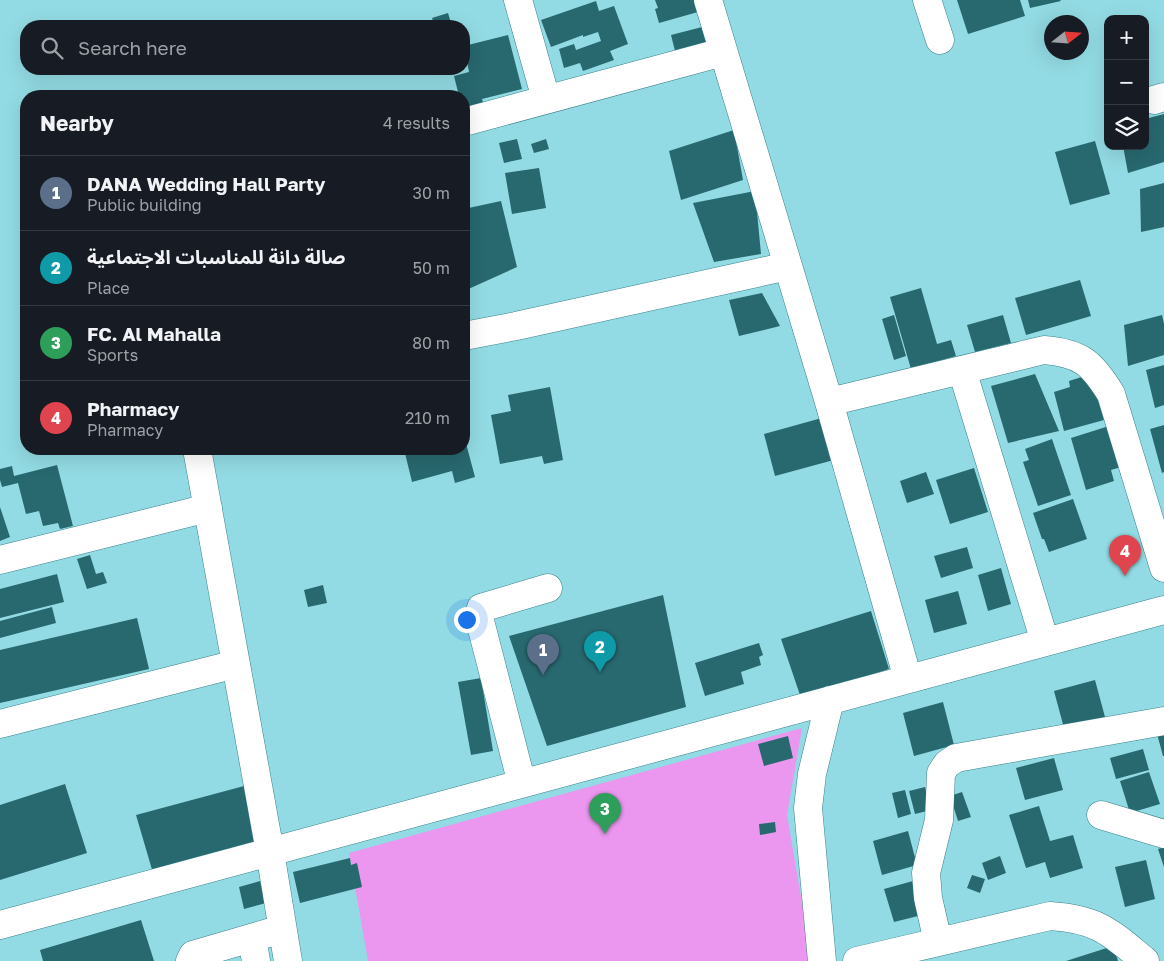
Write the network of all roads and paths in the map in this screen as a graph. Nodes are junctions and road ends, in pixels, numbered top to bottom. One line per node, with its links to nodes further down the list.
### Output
1 (518, 0): 6 (street)
2 (708, 0): 5 (street)
3 (927, 0): 4 (street)
4 (940, 40)
5 (723, 52): 6 (street); 8 (street)
6 (546, 99): 7 (street)
7 (470, 120)
8 (788, 266): 9 (street); 11 (street)
9 (470, 335)
10 (962, 370): 11 (street); 15 (street); 18 (street)
11 (830, 402): 20 (street)
12 (198, 455): 13 (street)
13 (208, 508): 14 (street); 19 (street)
14 (0, 560)
15 (1164, 568)
16 (548, 588): 24 (street)
17 (1164, 610): 18 (street)
18 (1045, 642): 20 (street)
19 (236, 664): 23 (street); 27 (street)
20 (908, 679): 21 (street)
21 (830, 700): 24 (street); 34 (street)
22 (1164, 722): 30 (street)
23 (0, 724)
24 (522, 784): 27 (street)
25 (1101, 815): 26 (street)
26 (1164, 834)
27 (270, 852): 28 (street); 29 (street)
28 (0, 925)
29 (282, 929): 31 (street); 33 (street)
30 (938, 942): 35 (street); 36 (street)
31 (254, 949): 32 (street)
32 (190, 961)
33 (288, 961)
34 (822, 961)
35 (857, 961)
36 (1145, 961)

